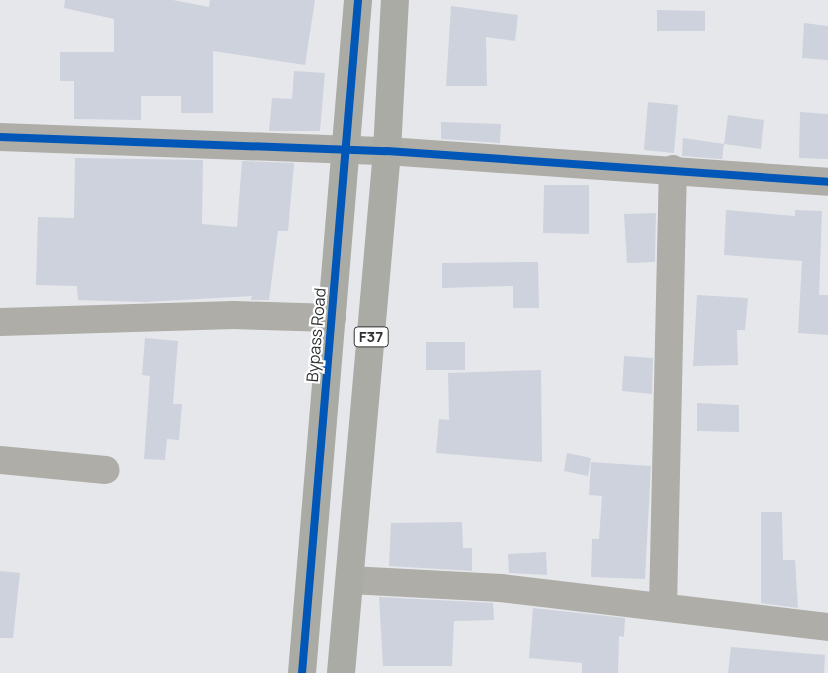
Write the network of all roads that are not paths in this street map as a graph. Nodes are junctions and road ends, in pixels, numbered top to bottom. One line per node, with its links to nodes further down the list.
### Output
1 (358, 0): 4 (highway, Bypass Road / F37)
2 (395, 0): 5 (highway, F37)
3 (0, 137): 4 (street)
4 (346, 149): 5 (street); 8 (highway, Bypass Road / F37)
5 (387, 151): 6 (street); 12 (highway, F37)
6 (673, 169): 7 (street); 13 (street)
7 (828, 182)
8 (332, 318): 9 (street); 15 (highway, Bypass Road / F37)
9 (0, 322)
10 (0, 460): 11 (street)
11 (106, 470)
12 (350, 580): 13 (street); 16 (highway, F37)
13 (662, 606): 14 (street)
14 (828, 627)
15 (302, 673)
16 (341, 673)

